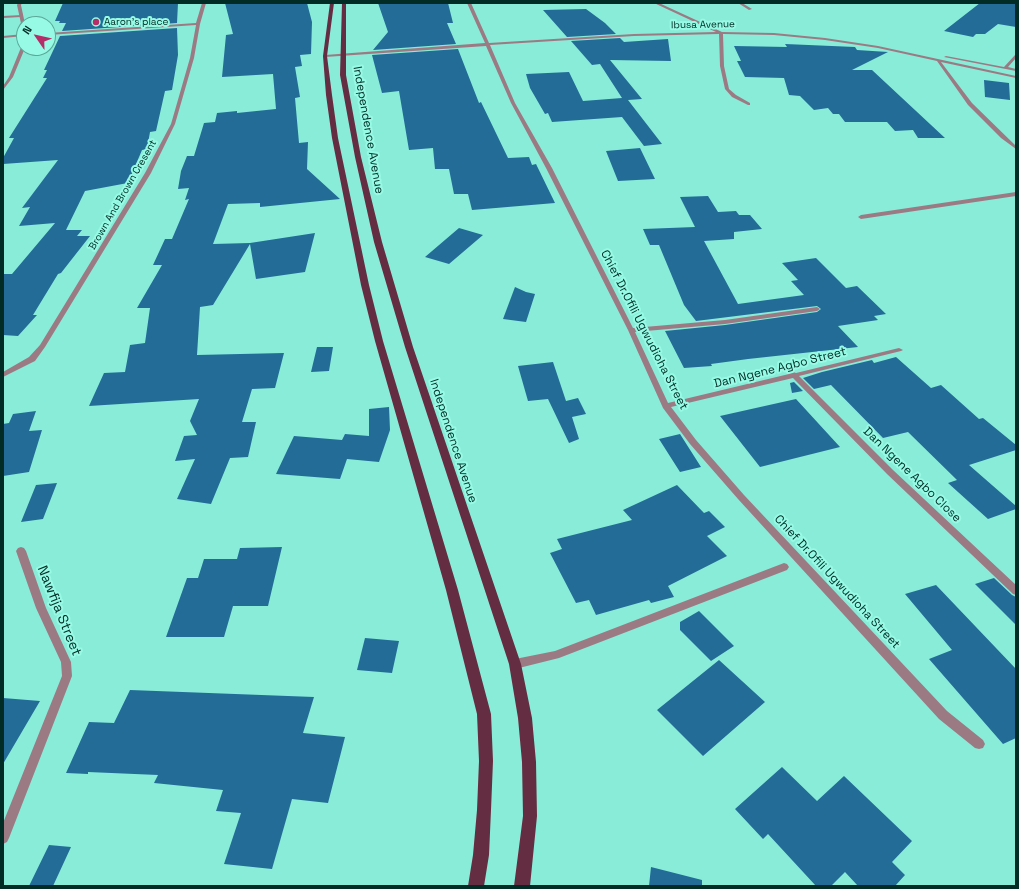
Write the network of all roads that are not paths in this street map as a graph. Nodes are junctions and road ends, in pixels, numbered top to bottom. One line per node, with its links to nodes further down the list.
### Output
1 (20, 3): 10 (street)
2 (204, 3): 12 (street, Brown And Brown Cresent)
3 (332, 3): 21 (main road)
4 (344, 3): 18 (main road, Independence Avenue)
5 (469, 3): 17 (street)
6 (656, 3): 14 (street)
7 (740, 3): 8 (street)
8 (750, 9)
9 (16, 16): 11 (street)
10 (21, 16)
11 (3, 17)
12 (198, 24): 13 (street); 36 (street, Brown And Brown Cresent)
13 (56, 33)
14 (721, 33): 17 (street, Ibusa Avenue); 19 (street, Ibusa Avenue); 29 (street)
15 (16, 36): 16 (street)
16 (3, 37)
17 (486, 44): 18 (street, Ibusa Avenue); 34 (street, Chief Dr.Ofili Ugwudioha Street)
18 (343, 54): 21 (street, Ibusa Avenue); 42 (main road, Independence Avenue)
19 (919, 55): 22 (street, Ibusa Avenue); 24 (street, Ibusa Avenue)
20 (20, 56): 28 (street)
21 (325, 56): 45 (main road)
22 (941, 56): 24 (street); 25 (street, Ibusa Avenue)
23 (1016, 56): 25 (street)
24 (937, 60): 27 (street, Ibusa Avenue); 30 (street)
25 (1005, 68): 26 (street, Ibusa Avenue)
26 (1016, 70)
27 (1016, 77)
28 (3, 89)
29 (748, 104)
30 (1016, 148)
31 (1016, 194): 32 (street)
32 (861, 217)
33 (817, 309): 34 (street)
34 (631, 330): 38 (street, Chief Dr.Ofili Ugwudioha Street)
35 (900, 350): 37 (street, Dan Ngene Agbo Street)
36 (3, 374)
37 (793, 374): 38 (street, Dan Ngene Agbo Street); 41 (street, Dan Ngene Agbo Close)
38 (666, 406): 43 (street, Chief Dr.Ofili Ugwudioha Street)
39 (21, 551): 44 (street, Nawfija Street)
40 (784, 567): 42 (street)
41 (1016, 591)
42 (515, 664): 46 (main road, Independence Avenue)
43 (979, 744)
44 (3, 838)
45 (476, 886)
46 (522, 886)

